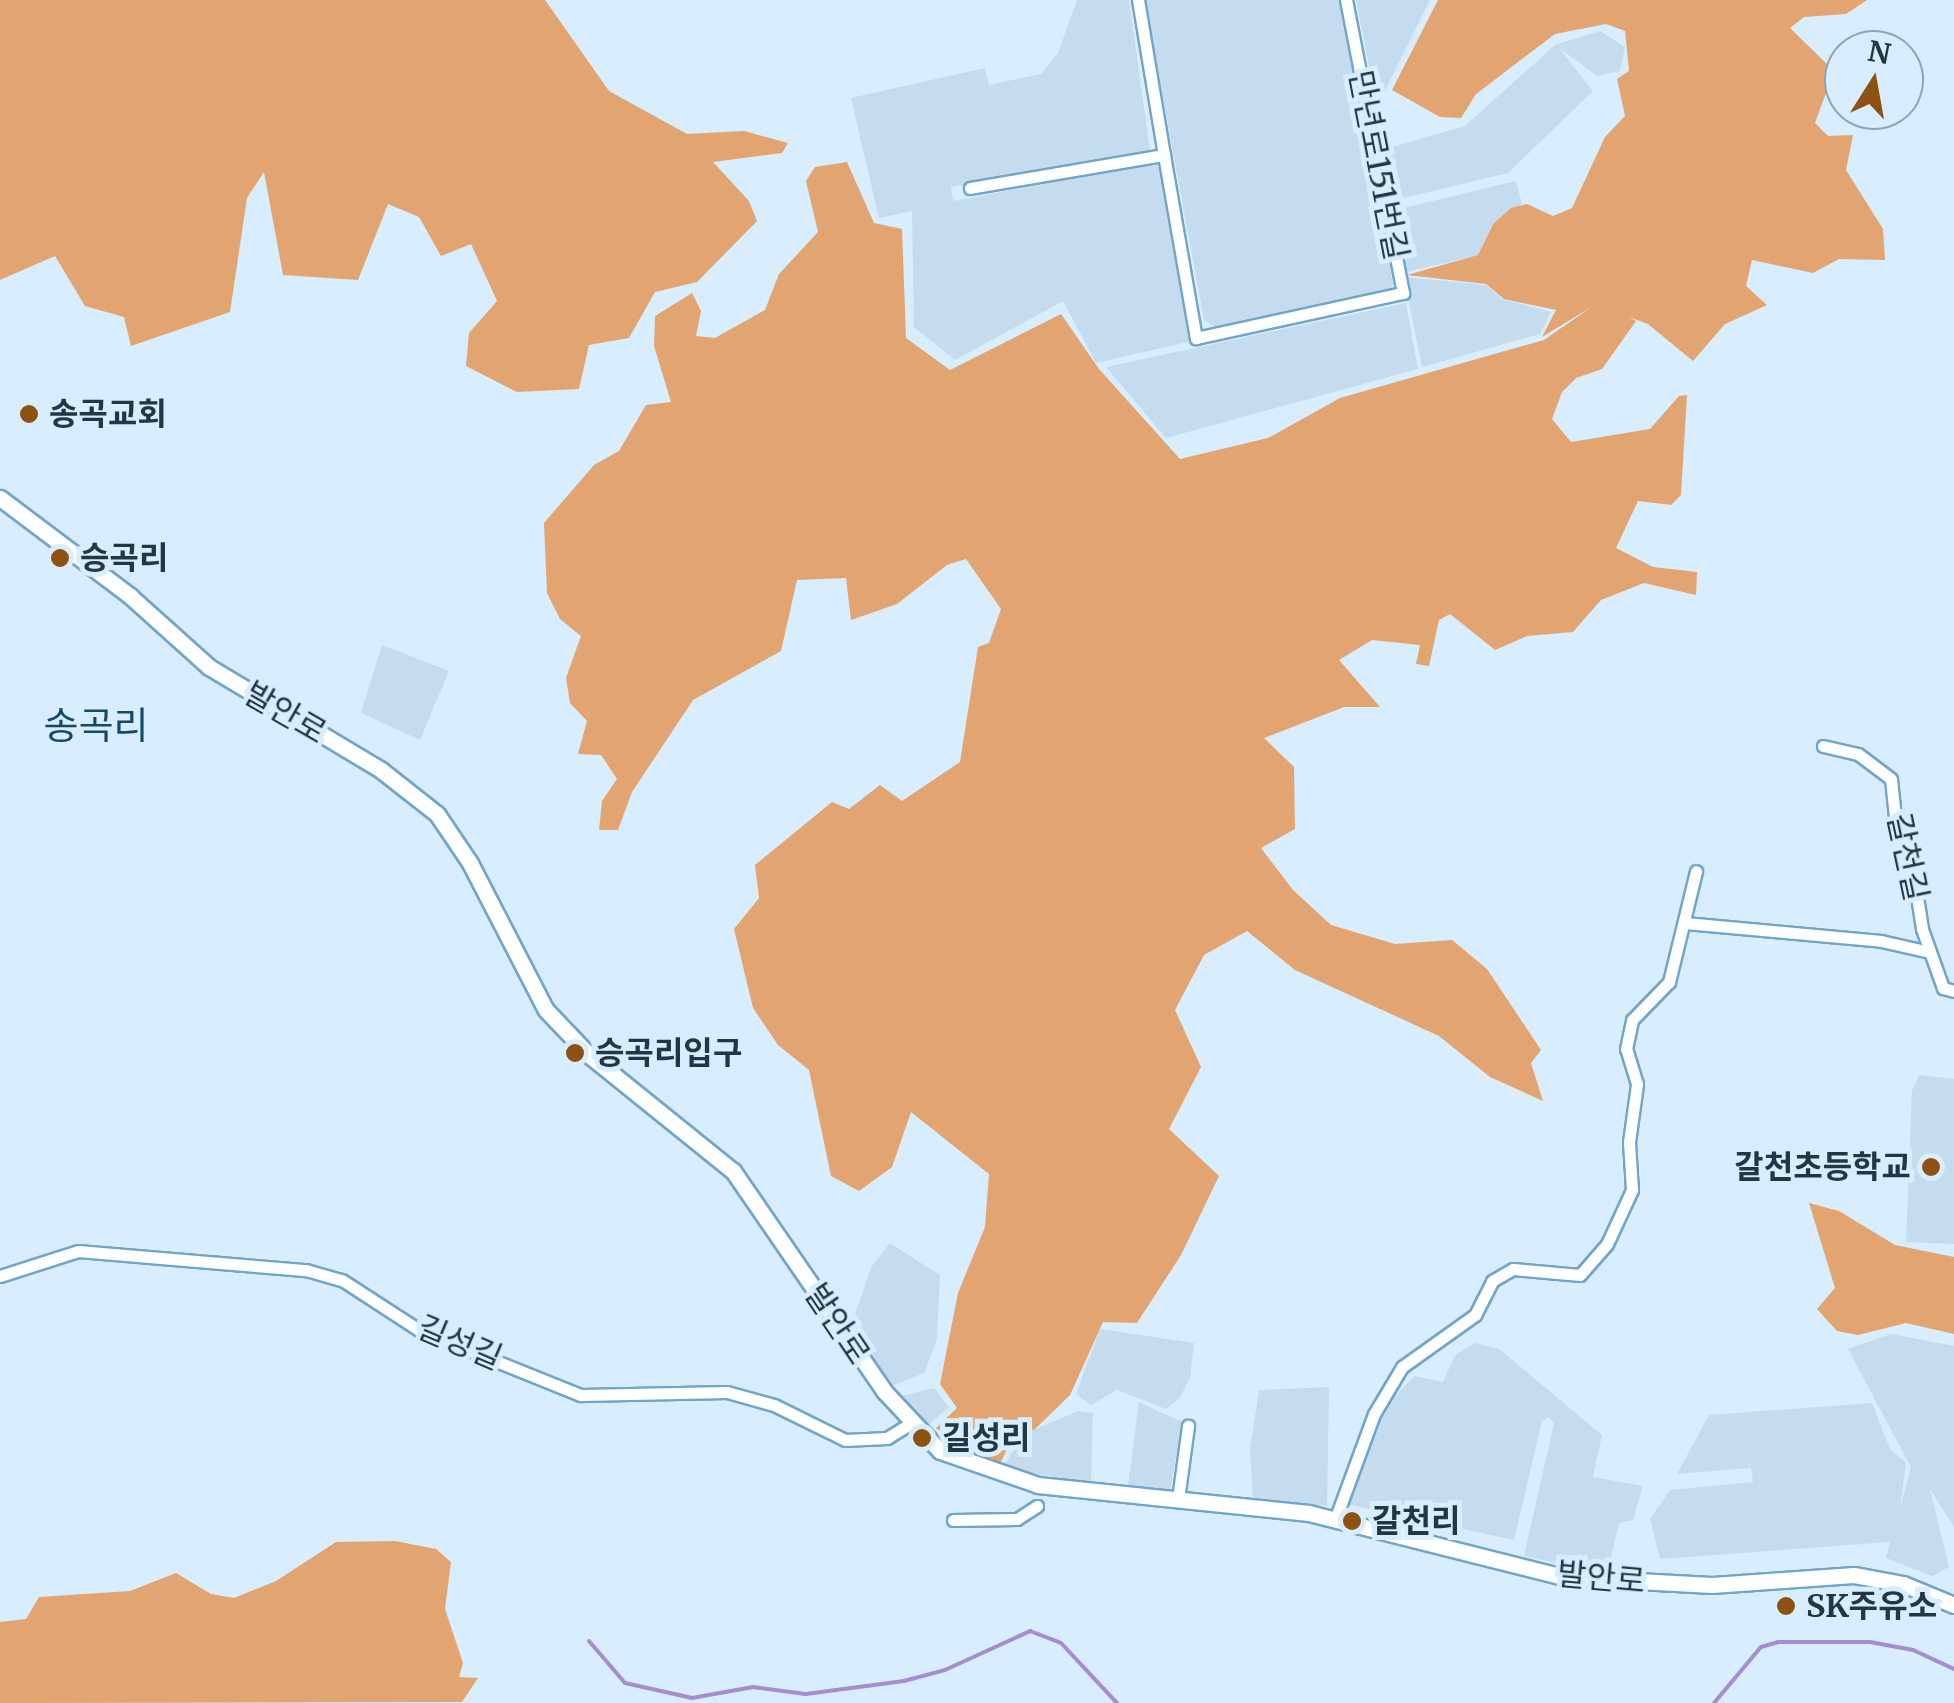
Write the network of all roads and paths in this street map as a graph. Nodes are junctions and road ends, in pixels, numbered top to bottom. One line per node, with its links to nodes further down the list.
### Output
1 (1138, 0): 3 (street, 만년로151번길)
2 (1346, 0): 3 (street, 만년로151번길)
3 (1164, 154): 4 (street)
4 (970, 188)
5 (0, 498): 12 (main road, 발안로)
6 (1823, 746): 9 (street, 갈천길)
7 (1696, 871): 8 (street)
8 (1685, 923): 9 (street, 갈천길); 17 (street)
9 (1930, 952): 10 (street, 갈천길)
10 (1954, 991)
11 (0, 1276): 12 (street, 길성길)
12 (914, 1421): 14 (main road, 발안로)
13 (1188, 1426): 14 (street)
14 (1178, 1499): 17 (main road, 발안로)
15 (1037, 1506): 16 (street)
16 (953, 1520)
17 (1335, 1520): 18 (main road, 발안로)
18 (1954, 1605)

